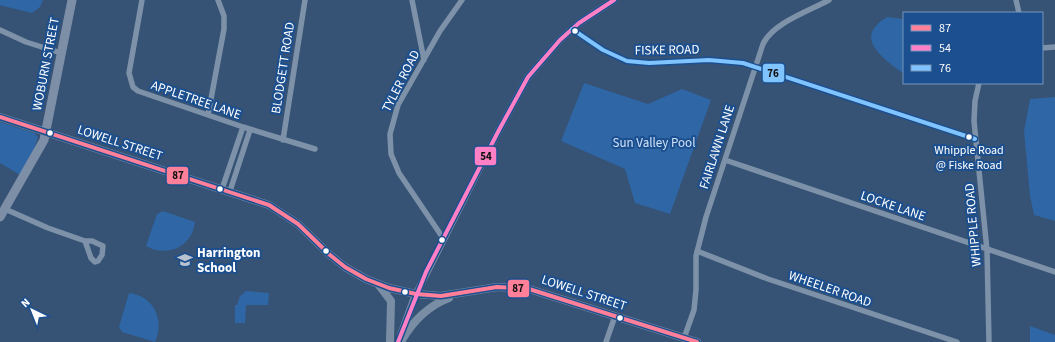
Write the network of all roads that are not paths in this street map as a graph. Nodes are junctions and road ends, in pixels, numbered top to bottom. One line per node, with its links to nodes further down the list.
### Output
1 (72, 0): 15 (main road, WOBURN STREET)
2 (142, 0): 19 (street, APPLETREE LANE)
3 (218, 0): 19 (street)
4 (305, 0): 25 (street, BLODGETT ROAD)
5 (412, 0): 16 (street)
6 (462, 0): 16 (street, TYLER ROAD)
7 (614, 0): 11 (street)
8 (829, 0): 17 (street, FAIRLAWN LANE)
9 (1016, 0): 10 (street)
10 (1020, 12)
11 (572, 29): 17 (street, FISKE ROAD); 31 (street)
12 (0, 30): 15 (street)
13 (1055, 47): 14 (street)
14 (1043, 48)
15 (61, 53): 23 (main road, WOBURN STREET)
16 (424, 60): 31 (street, TYLER ROAD)
17 (754, 67): 24 (street, FISKE ROAD); 27 (street, FAIRLAWN LANE)
18 (979, 84): 24 (street, WHIPPLE ROAD)
19 (208, 115): 21 (street, APPLETREE LANE)
20 (0, 117): 23 (main road, LOWELL STREET)
21 (242, 127): 22 (street, APPLETREE LANE); 28 (street)
22 (250, 130): 25 (street, APPLETREE LANE); 28 (street)
23 (46, 132): 28 (main road, LOWELL STREET); 29 (main road, WOBURN STREET)
24 (975, 139): 33 (street, WHIPPLE ROAD)
25 (283, 140): 26 (street, APPLETREE LANE)
26 (315, 149)
27 (725, 160): 33 (street, LOCKE LANE); 34 (street, FAIRLAWN LANE)
28 (226, 190): 36 (main road, LOWELL STREET)
29 (5, 209): 30 (main road, WOBURN STREET); 32 (street)
30 (0, 218)
31 (443, 238): 38 (street)
32 (85, 241)
33 (987, 250): 35 (street, LOCKE LANE); 46 (street, WHIPPLE ROAD)
34 (697, 251): 40 (street, FAIRLAWN LANE); 45 (street, WHEELER ROAD)
35 (1055, 272)
36 (377, 284): 38 (main road, LOWELL STREET); 41 (main road)
37 (473, 291): 38 (main road, LOWELL STREET); 39 (main road, LOWELL STREET); 42 (main road)
38 (416, 294): 42 (main road)
39 (615, 316): 40 (main road, LOWELL STREET); 43 (street)
40 (684, 338): 44 (main road, LOWELL STREET)
41 (390, 342)
42 (399, 342)
43 (606, 342)
44 (697, 342)
45 (957, 342)
46 (989, 342)

